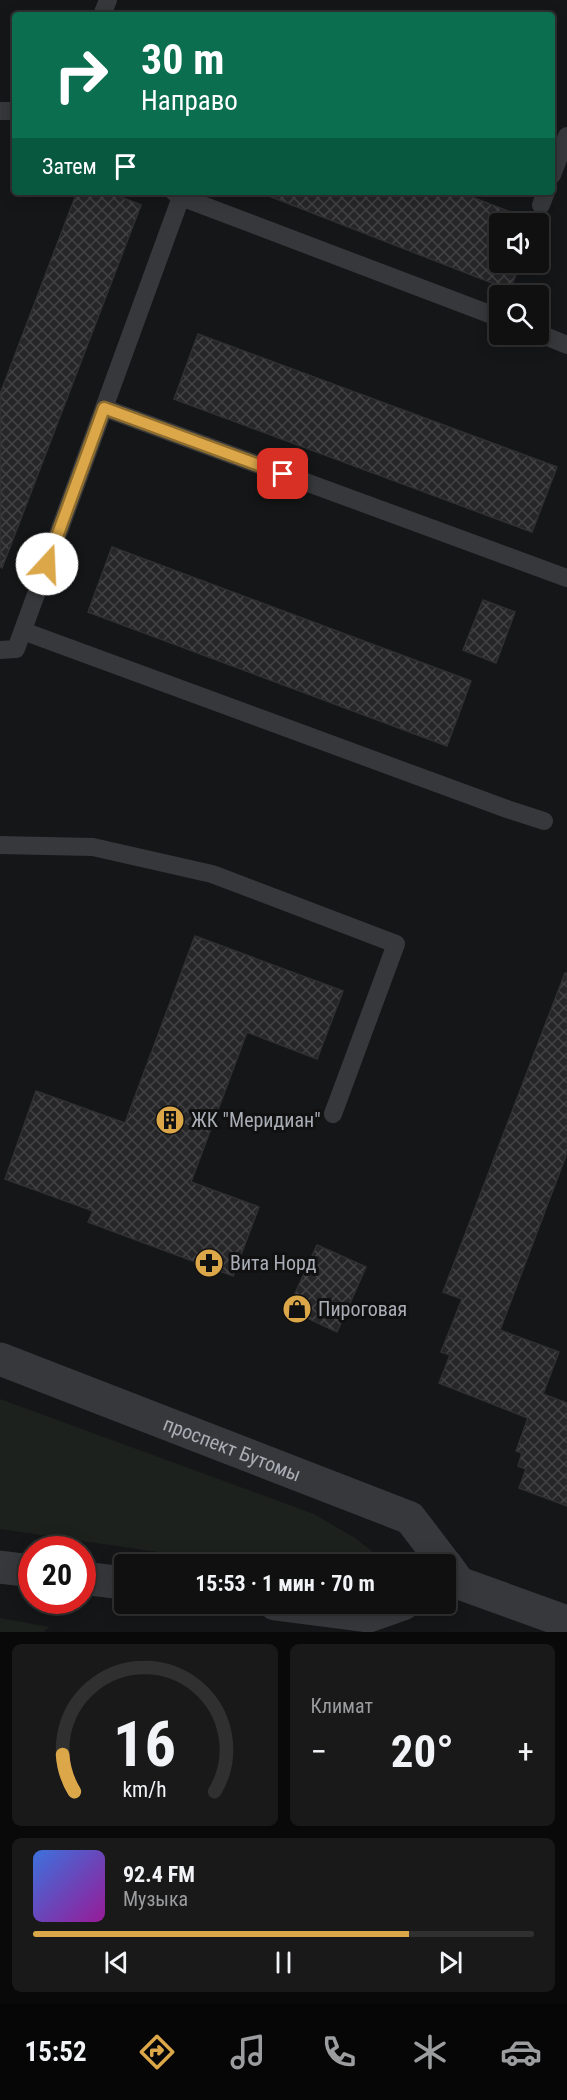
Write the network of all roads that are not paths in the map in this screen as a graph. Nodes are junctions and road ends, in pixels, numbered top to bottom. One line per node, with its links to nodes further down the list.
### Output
1 (567, 136): 2 (lane)
2 (555, 167)
3 (177, 195): 4 (lane); 7 (lane)
4 (489, 314)
5 (549, 338): 6 (lane)
6 (567, 345)
7 (104, 408): 8 (lane); 9 (lane)
8 (567, 578)
9 (23, 631): 10 (lane); 11 (lane)
10 (0, 650)
11 (544, 821)
12 (0, 845): 13 (lane)
13 (333, 1114)
14 (0, 1359): 15 (street, проспект Бутомы)
15 (435, 1554)
16 (0, 1567): 17 (street)
17 (18, 1569)
18 (456, 1578): 23 (street, проспект Бутомы)
19 (96, 1580): 20 (street)
20 (114, 1582)
21 (353, 1614): 22 (street)
22 (375, 1614)
23 (567, 1622)

